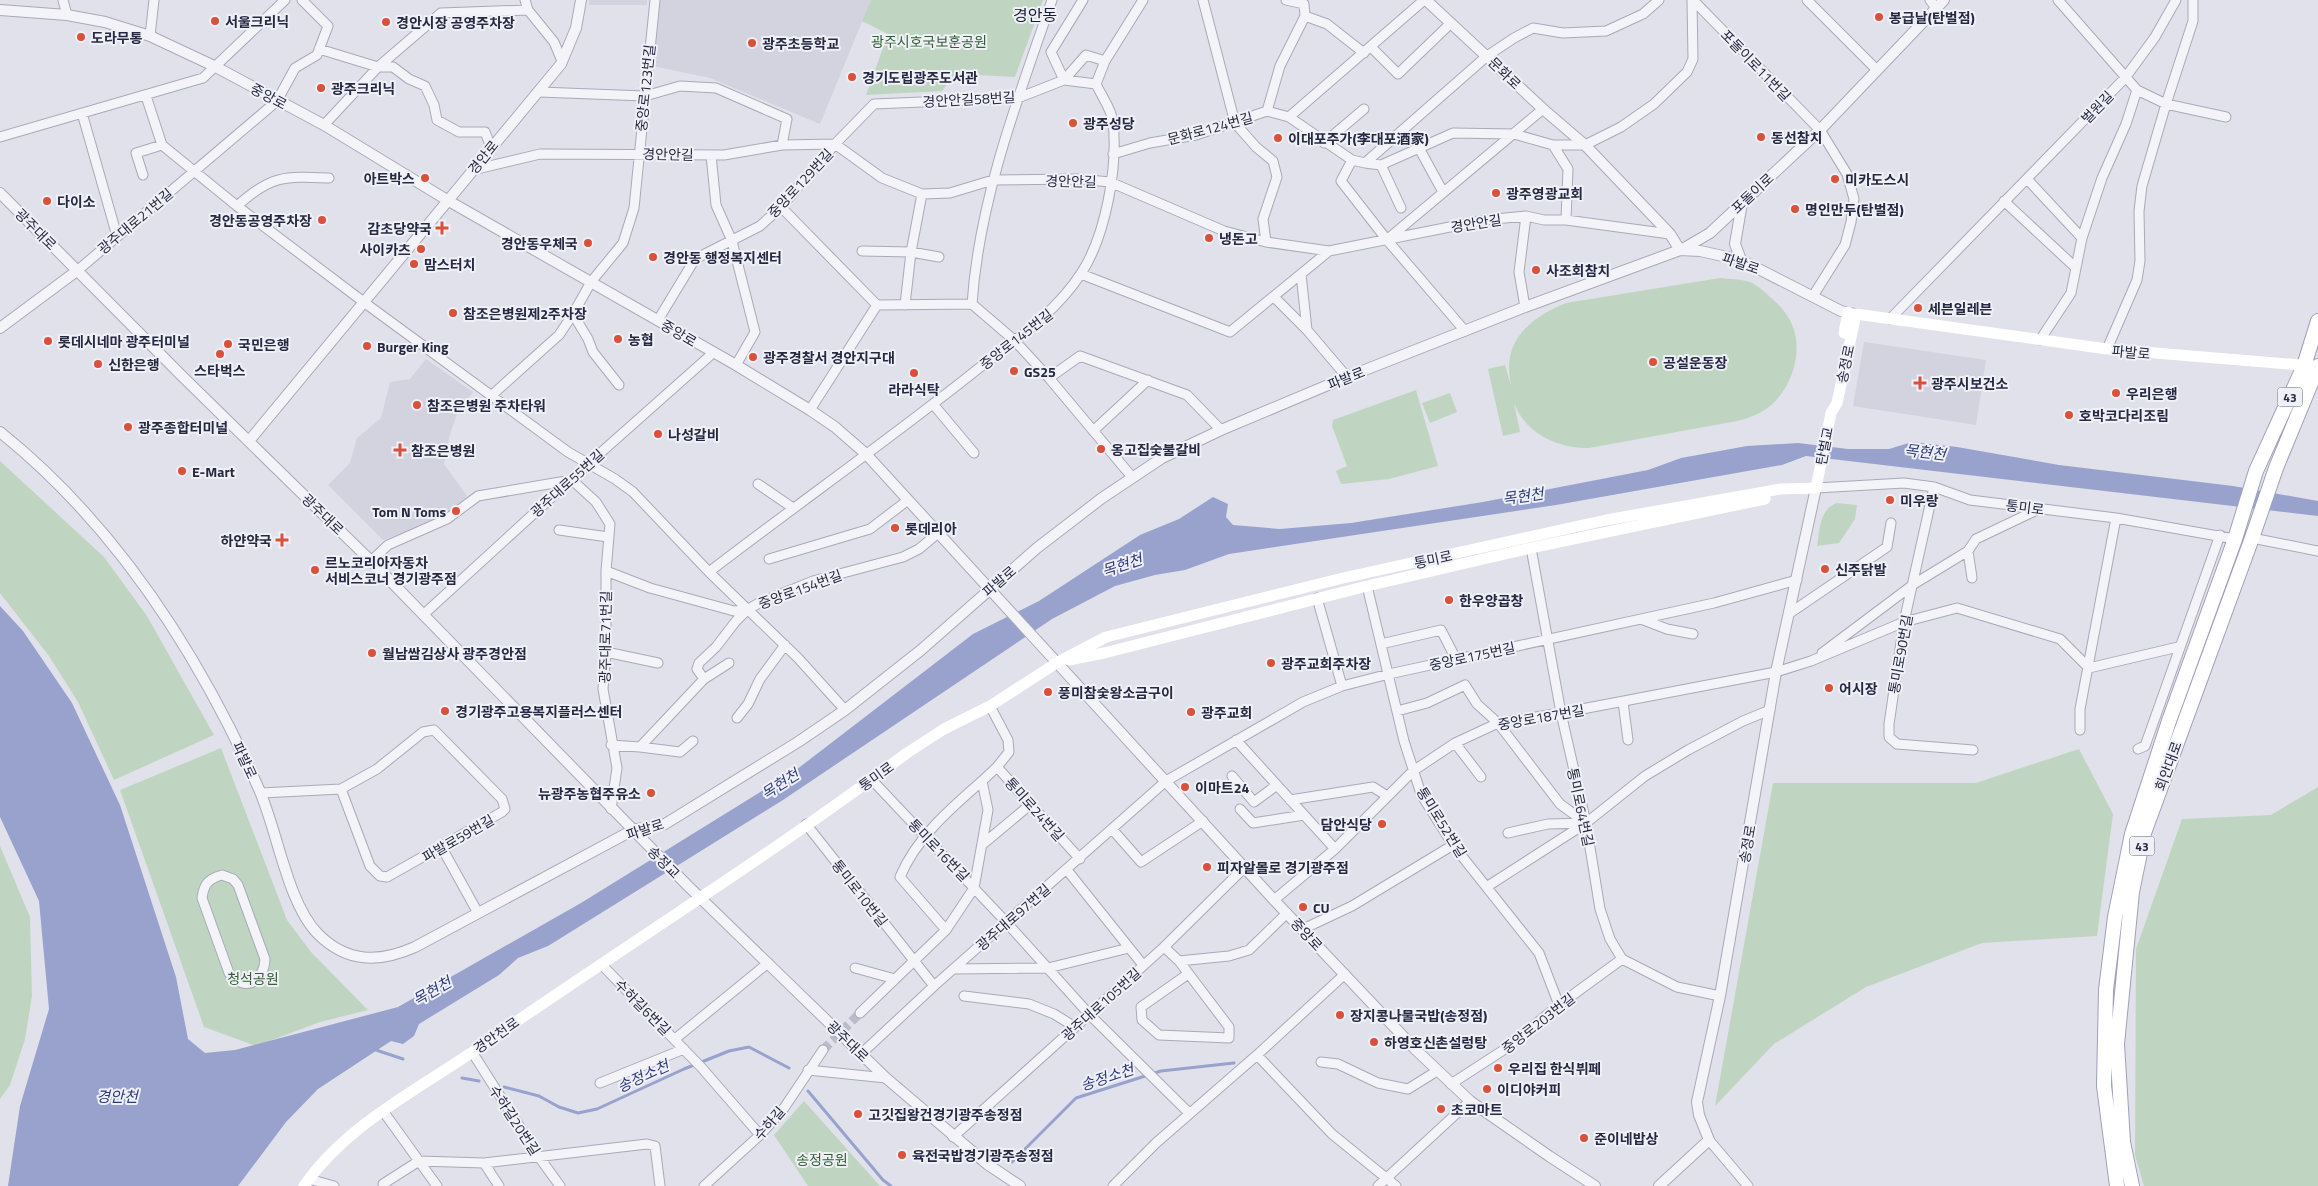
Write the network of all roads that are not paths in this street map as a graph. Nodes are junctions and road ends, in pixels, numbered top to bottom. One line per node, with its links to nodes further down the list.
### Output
1 (63, 0): 23 (street)
2 (154, 0): 26 (street)
3 (285, 0): 32 (street)
4 (302, 0): 27 (street)
5 (524, 0): 22 (street)
6 (581, 0): 30 (street, 경안로)
7 (655, 0): 41 (street, 중앙로123번길)
8 (1052, 0): 42 (street)
9 (1083, 0): 36 (street)
10 (1143, 0): 31 (street)
11 (1203, 0): 51 (street)
12 (1286, 0): 24 (street)
13 (1425, 0): 25 (street, 문화로); 28 (street, 문화로)
14 (1659, 0): 29 (street)
15 (1693, 0): 53 (street, 포돌이로11번길); 61 (street)
16 (1807, 0): 34 (street)
17 (2058, 0): 35 (street)
18 (2176, 0): 35 (street, 벌원길)
19 (2193, 0): 44 (street)
20 (1936, 2): 34 (street, 포돌이로)
21 (0, 10): 23 (street, 중앙로)
22 (528, 10): 30 (street); 33 (street)
23 (67, 15): 26 (street, 중앙로)
24 (1305, 16): 28 (street); 47 (street)
25 (1451, 23): 28 (street); 29 (street, 문화로)
26 (150, 36): 32 (street, 중앙로)
27 (319, 49): 33 (street); 43 (street)
28 (1368, 50): 49 (street, 문화로)
29 (1487, 56): 46 (street, 문화로); 68 (street)
30 (562, 61): 39 (street, 경안로)
31 (1105, 61): 36 (street, 경안안길58번길); 37 (street)
32 (214, 66): 40 (street); 43 (street, 중앙로)
33 (378, 67): 52 (street); 62 (street)
34 (1878, 70): 53 (street, 포돌이로)
35 (2126, 78): 38 (street); 74 (street, 벌원길)
36 (1064, 80): 37 (street); 42 (street, 경안안길58번길)
37 (1096, 84): 65 (street, 중앙로145번길)
38 (2137, 90): 44 (street); 90 (street)
39 (539, 92): 41 (street); 62 (street, 경안로)
40 (146, 96): 48 (street); 58 (street)
41 (645, 96): 59 (street); 64 (street, 중앙로123번길)
42 (1018, 98): 57 (street, 경안안길58번길); 75 (street)
43 (277, 101): 52 (street, 중앙로); 71 (street, 광주대로21번길)
44 (2166, 104): 50 (street); 122 (street)
45 (1364, 109): 56 (street)
46 (1543, 110): 54 (street); 61 (street, 문화로)
47 (1267, 111): 49 (street, 문화로124번길); 51 (street, 문화로124번길)
48 (82, 113): 55 (street); 89 (street)
49 (1289, 117): 56 (street, 문화로124번길)
50 (2226, 117)
51 (1234, 123): 65 (street, 문화로124번길); 93 (street)
52 (324, 125): 80 (street, 중앙로)
53 (1820, 130): 82 (street, 포돌이로); 105 (street)
54 (1514, 134): 60 (street, 문화로124번길); 63 (street, 문화로124번길); 77 (street)
55 (0, 137)
56 (1324, 143): 67 (street, 문화로124번길)
57 (835, 144): 59 (street, 경안안길); 79 (street, 경안안길); 84 (street, 중앙로129번길)
58 (162, 145): 71 (street); 72 (street)
59 (782, 145): 66 (street, 경안안길)
60 (1553, 145): 61 (street, 문화로124번길); 87 (street)
61 (1585, 145): 88 (street, 문화로)
62 (491, 147): 70 (street, 경안로)
63 (1419, 148): 69 (street, 문화로124번길); 77 (street)
64 (638, 154): 66 (street, 경안안길); 70 (street, 경안안길); 104 (street, 중앙로123번길)
65 (1113, 154): 76 (street, 중앙로145번길)
66 (711, 155): 92 (street)
67 (1352, 160): 68 (street, 문화로124번길); 91 (street)
68 (1365, 164): 69 (street, 문화로124번길)
69 (1380, 165): 85 (street)
70 (473, 170): 80 (street, 경안로)
71 (193, 172): 83 (street); 89 (street, 광주대로21번길)
72 (143, 174)
73 (329, 178): 83 (street)
74 (2027, 179): 81 (street, 벌원길); 90 (street)
75 (994, 180): 76 (street, 경안안길); 79 (street, 경안안길); 109 (street)
76 (1110, 182): 93 (street, 경안안길); 102 (street, 중앙로145번길)
77 (1443, 192): 91 (street)
78 (0, 193): 101 (street, 광주대로)
79 (922, 194): 97 (street)
80 (447, 200): 104 (street, 중앙로); 107 (street, 경안로)
81 (2004, 202): 100 (street); 114 (street, 벌원길)
82 (1742, 203): 94 (street, 포돌이로); 99 (street)
83 (237, 206): 107 (street)
84 (781, 207): 92 (street, 중앙로129번길); 110 (street)
85 (1400, 208)
86 (1526, 216): 87 (street, 경안안길); 91 (street, 경안안길); 111 (street)
87 (1566, 220): 88 (street, 경안안길)
88 (1670, 234): 94 (street, 문화로)
89 (117, 236): 101 (street, 광주대로21번길)
90 (2082, 238): 100 (street)
91 (1387, 240): 96 (street, 경안안길); 119 (street)
92 (732, 241): 115 (street, 중앙로129번길); 124 (street)
93 (1266, 242): 96 (street, 경안안길)
94 (1680, 250): 99 (street, 파발로); 111 (street, 파발로)
95 (862, 251): 97 (street)
96 (1329, 251): 103 (street)
97 (911, 252): 98 (street); 108 (street)
98 (939, 257)
99 (1741, 260): 105 (street, 파발로)
100 (2076, 268): 121 (street)
101 (78, 270): 117 (street); 138 (street, 광주대로)
102 (1081, 274): 106 (street); 120 (street, 중앙로145번길)
103 (1301, 274): 106 (street); 118 (street)
104 (591, 282): 113 (street, 중앙로123번길); 115 (street, 중앙로)
105 (1813, 296): 112 (street, 파발로)
106 (1274, 297): 118 (street)
107 (364, 303): 131 (street); 138 (street, 경안로)
108 (905, 304): 109 (street); 110 (street)
109 (972, 304): 120 (street)
110 (877, 305): 133 (street)
111 (1525, 307): 119 (street, 파발로)
112 (1852, 313): 114 (main road, 파발로); 134 (main road, 송정로)
113 (573, 314): 130 (street); 131 (street, 중앙로123번길)
114 (1890, 319): 121 (main road, 파발로)
115 (658, 320): 123 (street, 중앙로)
116 (2318, 322): 125 (main road, 43)
117 (0, 328)
118 (1307, 330): 127 (street)
119 (1465, 331): 127 (street, 파발로)
120 (1014, 340): 128 (street); 132 (street, 중앙로145번길)
121 (2040, 340): 122 (main road, 파발로)
122 (2107, 349): 125 (main road, 파발로)
123 (714, 352): 124 (street, 중앙로); 141 (street, 광주대로55번길)
124 (736, 364): 133 (street, 중앙로)
125 (2304, 366): 126 (main road, 파발로); 157 (main road, 회안대로 / 43)
126 (2318, 366): 156 (main road, 회안대로 / 43)
127 (1347, 377): 136 (street, 파발로)
128 (1049, 378): 129 (street); 135 (street)
129 (1148, 380): 135 (street); 136 (street)
130 (619, 385)
131 (492, 395): 141 (street)
132 (933, 404): 139 (street); 140 (street, 중앙로145번길)
133 (810, 410): 140 (street, 중앙로)
134 (1831, 413): 144 (main road, 탄벌교)
135 (1093, 430): 142 (street)
136 (1220, 430): 142 (street, 파발로)
137 (0, 432): 218 (street, 파발로)
138 (249, 441): 162 (street, 광주대로)
139 (974, 453)
140 (866, 454): 147 (street, 중앙로); 148 (street, 중앙로145번길)
141 (588, 464): 143 (street, 광주대로55번길); 164 (street)
142 (1132, 477): 169 (street, 파발로)
143 (572, 480): 155 (street, 광주대로71번길); 162 (street); 173 (street, 광주대로55번길)
144 (1817, 483): 146 (street, 통미로); 158 (main road, 통미로); 166 (street, 송정로); 184 (main road, 통미로)
145 (758, 484): 148 (street)
146 (1934, 487): 149 (street, 통미로); 167 (street, 통미로90번길)
147 (908, 500): 153 (street, 중앙로); 161 (street)
148 (793, 508): 164 (street, 중앙로145번길)
149 (2040, 509): 150 (street, 통미로); 159 (street)
150 (2116, 518): 154 (street, 통미로); 187 (street)
151 (1891, 523): 172 (street)
152 (559, 530): 155 (street)
153 (938, 533): 169 (street, 중앙로); 171 (street, 중앙로154번길)
154 (2220, 535): 157 (street, 통미로); 180 (street)
155 (608, 537): 163 (street, 광주대로71번길)
156 (2252, 538): 160 (street); 310 (main road, 회안대로 / 43)
157 (2235, 539): 309 (main road, 회안대로 / 43)
158 (1531, 548): 168 (main road, 통미로); 177 (street, 통미로64번길)
159 (1968, 551): 165 (street); 167 (street)
160 (2318, 551)
161 (769, 559)
162 (372, 561): 173 (street, 광주대로)
163 (606, 572): 171 (street); 181 (street, 광주대로71번길)
164 (710, 572): 171 (street)
165 (1972, 578)
166 (1797, 580): 172 (street, 송정로); 174 (street, 중앙로175번길)
167 (1914, 584): 175 (street, 통미로90번길); 183 (street)
168 (1367, 586): 170 (main road, 통미로); 178 (street, 통미로52번길)
169 (991, 591): 184 (street, 중앙로); 194 (street, 파발로)
170 (1317, 598): 184 (main road, 통미로); 191 (street)
171 (747, 610): 179 (street); 190 (street, 중앙로154번길)
172 (1790, 613): 188 (street, 송정로)
173 (423, 615): 222 (street, 광주대로)
174 (1641, 619): 176 (street); 177 (street, 중앙로175번길)
175 (1904, 622): 183 (street); 187 (street); 208 (street, 통미로90번길)
176 (1693, 634)
177 (1548, 639): 182 (street, 중앙로175번길); 197 (street, 통미로64번길)
178 (1381, 644): 182 (street); 189 (street, 통미로52번길)
179 (785, 645): 194 (street); 198 (street)
180 (2178, 647): 187 (street); 207 (street)
181 (606, 652): 185 (street); 205 (street, 광주대로71번길)
182 (1456, 659): 189 (street, 중앙로175번길)
183 (1811, 661): 188 (street, 중앙로187번길)
184 (1058, 662): 193 (main road, 통미로); 215 (street, 중앙로)
185 (658, 663)
186 (729, 663): 190 (street)
187 (2088, 668): 200 (street)
188 (1776, 672): 192 (street, 중앙로187번길); 195 (street, 송정로)
189 (1389, 674): 191 (street, 중앙로175번길); 196 (street, 통미로52번길)
190 (704, 678): 206 (street)
191 (1342, 686): 201 (street, 중앙로175번길)
192 (1622, 702): 197 (street, 중앙로187번길); 202 (street)
193 (990, 706): 209 (street, 통미로24번길); 213 (main road, 통미로)
194 (844, 710): 229 (street, 파발로)
195 (1770, 710): 226 (street); 267 (street, 송정로)
196 (1397, 711): 199 (street); 210 (street, 통미로52번길)
197 (1561, 713): 199 (street, 중앙로187번길); 226 (street, 통미로64번길)
198 (738, 718)
199 (1498, 723): 204 (street, 중앙로187번길); 226 (street)
200 (2080, 730)
201 (1236, 740): 215 (street, 중앙로175번길); 216 (street)
202 (1628, 740)
203 (693, 741): 206 (street)
204 (1455, 744): 210 (street, 중앙로187번길); 212 (street)
205 (611, 745): 206 (street); 222 (street, 광주대로71번길)
206 (640, 747)
207 (2138, 749)
208 (1973, 750)
209 (997, 767): 214 (street); 221 (street, 통미로24번길)
210 (1413, 771): 219 (street, 중앙로187번길); 234 (street, 통미로52번길)
211 (1232, 776): 216 (street)
212 (1481, 777)
213 (872, 780): 227 (main road, 통미로); 231 (street, 통미로16번길)
214 (982, 781): 231 (street); 233 (street)
215 (1166, 781): 225 (street, 중앙로); 228 (street, 광주대로97번길)
216 (1277, 785): 220 (street)
217 (341, 789): 218 (street, 파발로59번길); 235 (street, 파발로59번길); 235 (street, 파발로59번길)
218 (261, 793): 245 (street, 파발로)
219 (1387, 796): 220 (street); 236 (street, 중앙로187번길)
220 (1290, 800): 224 (street)
221 (1031, 804): 233 (street); 237 (street, 통미로24번길)
222 (611, 809): 229 (street, 광주대로)
223 (1240, 809): 224 (street)
224 (1304, 815): 236 (street)
225 (1203, 821): 228 (street); 238 (street, 중앙로)
226 (1586, 822): 230 (street); 241 (street); 253 (street, 통미로64번길)
227 (806, 824): 243 (main road, 통미로); 255 (street, 통미로10번길)
228 (1112, 829): 237 (street, 광주대로97번길)
229 (633, 830): 232 (street, 광주대로); 245 (street, 파발로)
230 (1508, 833)
231 (926, 836): 242 (street, 통미로16번길); 249 (street)
232 (641, 840): 240 (street, 송정교)
233 (983, 844): 242 (street)
234 (1454, 844): 241 (street, 통미로52번길); 248 (street)
235 (442, 848): 245 (street)
236 (1334, 849): 244 (street, 중앙로187번길)
237 (1080, 859): 239 (street, 광주대로97번길)
238 (1245, 867): 244 (street, 중앙로); 250 (street, 광주대로105번길)
239 (1067, 870): 247 (street, 광주대로97번길); 251 (street)
240 (687, 885): 243 (street, 광주대로)
241 (1488, 886): 268 (street, 통미로52번길)
242 (974, 888): 247 (street, 통미로16번길); 249 (street)
243 (700, 897): 256 (street, 광주대로); 257 (main road, 경안천로)
244 (1274, 900): 246 (street, 중앙로)
245 (478, 913)
246 (1287, 913): 248 (street, 중앙로); 254 (street)
247 (1006, 922): 260 (street, 통미로16번길); 261 (street, 광주대로97번길)
248 (1303, 929): 263 (street, 중앙로)
249 (946, 930): 255 (street)
250 (1164, 947): 254 (street); 258 (street, 광주대로105번길)
251 (1129, 948): 258 (street); 260 (street)
252 (265, 959): 252 (street)
253 (1622, 959): 267 (street); 268 (street, 중앙로203번길)
254 (1179, 961): 262 (street)
255 (913, 962): 264 (street); 265 (street, 통미로10번길)
256 (768, 963): 272 (street); 276 (street, 광주대로)
257 (602, 965): 272 (street, 수하길6번길); 275 (main road, 경안천로)
258 (1143, 966): 270 (street, 광주대로105번길)
259 (855, 968): 264 (street)
260 (1048, 968): 261 (street); 270 (street, 통미로16번길)
261 (954, 969): 265 (street, 광주대로97번길)
262 (1188, 974): 262 (street)
263 (1345, 974): 277 (street); 280 (street, 중앙로)
264 (895, 979): 269 (street)
265 (934, 986): 276 (street, 광주대로97번길)
266 (964, 996): 271 (street)
267 (1720, 996): 289 (street, 송정로)
268 (1559, 1005): 283 (street, 중앙로203번길)
269 (860, 1014)
270 (1089, 1014): 271 (street, 광주대로105번길); 286 (street, 통미로16번길)
271 (1075, 1027): 288 (street, 광주대로105번길)
272 (675, 1039): 273 (street, 수하길6번길)
273 (684, 1049): 282 (street); 287 (street, 수하길6번길)
274 (823, 1050): 279 (street, 수하길)
275 (472, 1052): 285 (main road, 경안천로); 290 (street, 수하길20번길)
276 (861, 1054): 281 (street, 광주대로)
277 (1257, 1055): 286 (street); 293 (street)
278 (1321, 1062): 280 (street)
279 (808, 1070): 281 (street); 287 (street, 수하길)
280 (1437, 1071): 283 (street, 중앙로)
281 (886, 1078): 288 (street, 광주대로)
282 (600, 1083)
283 (1451, 1084): 284 (street, 중앙로)
284 (1470, 1101): 293 (street); 306 (street, 중앙로)
285 (383, 1111): 291 (street); 294 (main road, 경안천로)
286 (1190, 1113): 303 (street)
287 (760, 1135): 301 (street, 수하길)
288 (953, 1137): 302 (street, 광주대로)
289 (1709, 1140): 307 (street); 308 (street)
290 (539, 1157): 292 (street); 299 (street, 수하길20번길); 300 (street)
291 (419, 1161): 292 (street); 295 (street); 297 (street)
292 (484, 1163): 298 (street)
293 (1386, 1178): 304 (street); 305 (street)
294 (309, 1184): 296 (street)
295 (383, 1184)
296 (334, 1186)
297 (437, 1186)
298 (498, 1186)
299 (560, 1186)
300 (660, 1186)
301 (704, 1186)
302 (1020, 1186)
303 (1114, 1186)
304 (1378, 1186)
305 (1396, 1186)
306 (1595, 1186)
307 (1659, 1186)
308 (1748, 1186)
309 (2117, 1186)
310 (2132, 1186)

